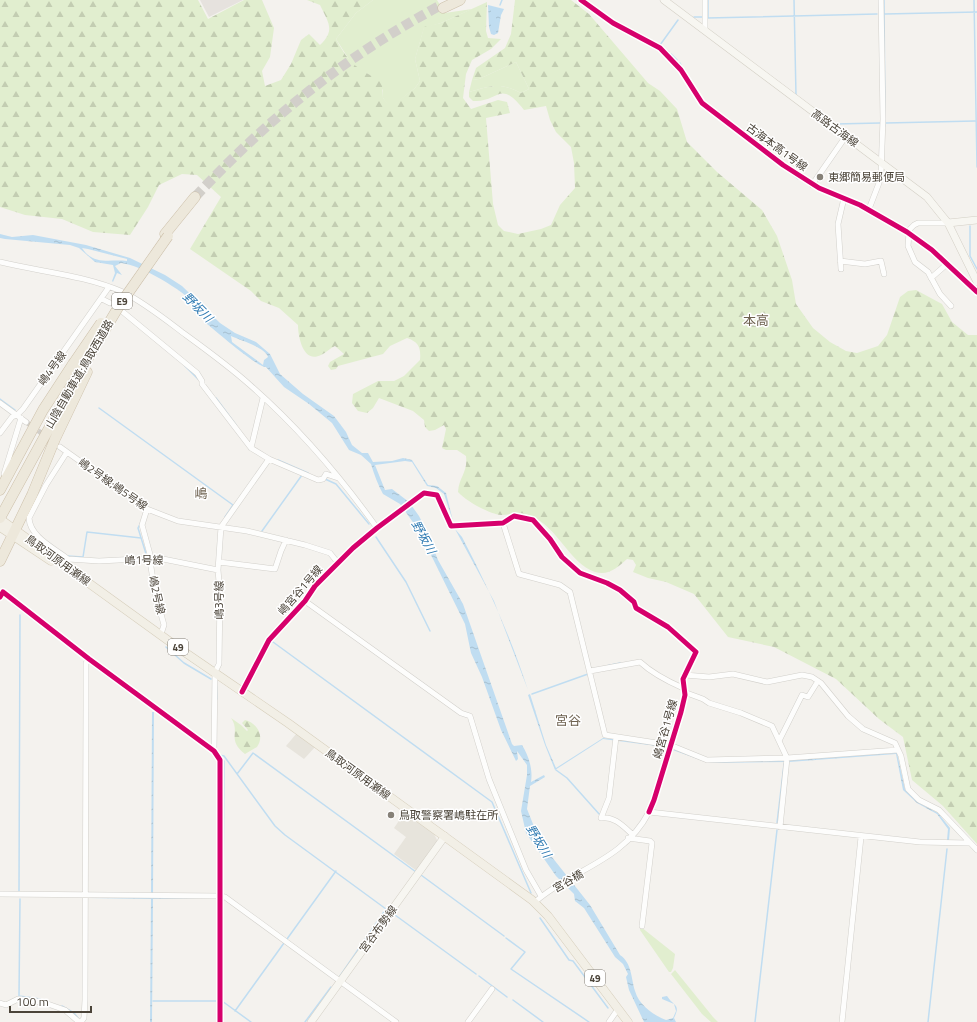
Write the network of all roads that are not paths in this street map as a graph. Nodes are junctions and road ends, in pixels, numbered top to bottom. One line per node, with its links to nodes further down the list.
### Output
1 (451, 0): 2 (highway)
2 (460, 0)
3 (581, 0): 10 (street, 古海本高1号線)
4 (664, 0): 7 (main road, 高路古海線)
5 (704, 0): 7 (street)
6 (881, 0): 9 (street)
7 (705, 30): 8 (main road, 高路古海線)
8 (846, 136): 9 (main road, 高路古海線); 10 (street)
9 (880, 161): 13 (street); 15 (main road, 高路古海線)
10 (812, 184): 12 (street, 古海本高1号線)
11 (197, 198): 19 (highway, bridge)
12 (844, 198): 13 (street, 古海本高1号線); 17 (street)
13 (869, 209): 16 (street, 古海本高1号線)
14 (977, 220): 15 (main road)
15 (948, 223): 16 (street); 24 (main road, 高路古海線)
16 (908, 233): 20 (street, 古海本高1号線); 23 (street)
17 (840, 261): 21 (street); 22 (street)
18 (0, 262): 25 (street)
19 (146, 263): 31 (highway, bridge); 31 (highway, bridge)
20 (947, 264): 23 (street); 26 (street, 古海本高1号線)
21 (841, 269)
22 (884, 274)
23 (931, 278): 29 (street)
24 (977, 282)
25 (109, 286): 27 (street, 嶋4号線); 32 (street)
26 (977, 292)
27 (102, 299): 28 (street); 34 (street, 嶋4号線)
28 (110, 303)
29 (951, 306)
30 (124, 312): 38 (street)
31 (80, 369): 42 (highway); 43 (highway, 山陰自動車道;鳥取西道路); 51 (highway)
32 (263, 398): 38 (street); 41 (street)
33 (0, 403): 34 (street)
34 (19, 416): 35 (street); 36 (street, 嶋4号線); 42 (street)
35 (26, 422)
36 (0, 433)
37 (60, 447): 39 (street, 嶋2号線;嶋5号線)
38 (251, 448): 40 (street)
39 (67, 452): 44 (street, 嶋2号線;嶋5号線); 56 (street)
40 (269, 459): 41 (street); 49 (street)
41 (338, 478): 50 (street)
42 (0, 489)
43 (8, 498): 45 (highway, 山陰自動車道;鳥取西道路); 46 (highway, 山陰自動車道;鳥取西道路)
44 (147, 509): 49 (street, 嶋2号線;嶋5号線); 53 (street, 嶋2号線)
45 (0, 512)
46 (0, 519): 51 (main road, 鳥取河原用瀬線 / 49)
47 (503, 523): 50 (street, 嶋宮谷1号線); 63 (street); 65 (street, 嶋宮谷1号線)
48 (0, 527): 51 (main road, 鳥取河原用瀬線 / 49)
49 (221, 527): 52 (street, 嶋2号線;嶋5号線); 55 (street, 嶋3号線)
50 (377, 528): 57 (street, 嶋宮谷1号線)
51 (13, 532): 54 (highway); 56 (main road, 鳥取河原用瀬線 / 49)
52 (286, 540): 55 (street); 57 (street, 嶋2号線;嶋5号線)
53 (151, 558): 56 (street, 嶋1号線); 58 (street, 嶋1号線); 61 (street, 嶋2号線)
54 (0, 560)
55 (219, 562): 58 (street, 嶋3号線)
56 (63, 563): 61 (main road, 鳥取河原用瀬線 / 49)
57 (338, 563): 60 (street, 嶋宮谷1号線)
58 (218, 570): 64 (street, 嶋3号線)
59 (1, 596): 62 (street)
60 (305, 601): 68 (street, 嶋宮谷1号線); 85 (street)
61 (161, 634): 64 (main road, 鳥取河原用瀬線 / 49)
62 (88, 659): 72 (street); 83 (street)
63 (590, 671): 67 (street); 69 (street)
64 (215, 672): 68 (main road, 鳥取河原用瀬線 / 49); 72 (street, 嶋3号線)
65 (685, 675): 66 (street); 67 (street, 嶋宮谷1号線)
66 (818, 681): 70 (street); 73 (street)
67 (684, 690): 70 (street); 71 (street, 嶋宮谷1号線)
68 (242, 692): 77 (main road, 鳥取河原用瀬線 / 49)
69 (616, 737): 71 (street); 78 (street)
70 (779, 741): 74 (street)
71 (670, 745): 74 (street); 75 (street, 嶋宮谷1号線)
72 (214, 750): 84 (street, 嶋3号線)
73 (898, 750): 74 (street); 80 (street)
74 (786, 758): 76 (street)
75 (648, 812): 76 (street); 78 (street, 嶋宮谷1号線)
76 (780, 827): 79 (street)
77 (445, 836): 85 (main road, 鳥取河原用瀬線 / 49); 87 (main road, 宮谷布勢線)
78 (630, 836): 85 (street, 宮谷橋); 86 (street)
79 (861, 837): 80 (street); 98 (street)
80 (968, 843): 81 (street)
81 (977, 851)
82 (0, 894): 83 (street)
83 (85, 895): 84 (street); 91 (street)
84 (220, 896): 87 (street); 92 (street, 嶋3号線)
85 (540, 897): 90 (main road, 鳥取河原用瀬線 / 49)
86 (642, 926)
87 (340, 981): 93 (main road, 宮谷布勢線); 94 (street)
88 (492, 989): 95 (street)
89 (0, 1003): 91 (street)
90 (618, 1009): 96 (street); 97 (main road, 鳥取河原用瀬線 / 49)
91 (80, 1022)
92 (220, 1022)
93 (311, 1022)
94 (396, 1022)
95 (468, 1022)
96 (609, 1022)
97 (628, 1022)
98 (842, 1022)

